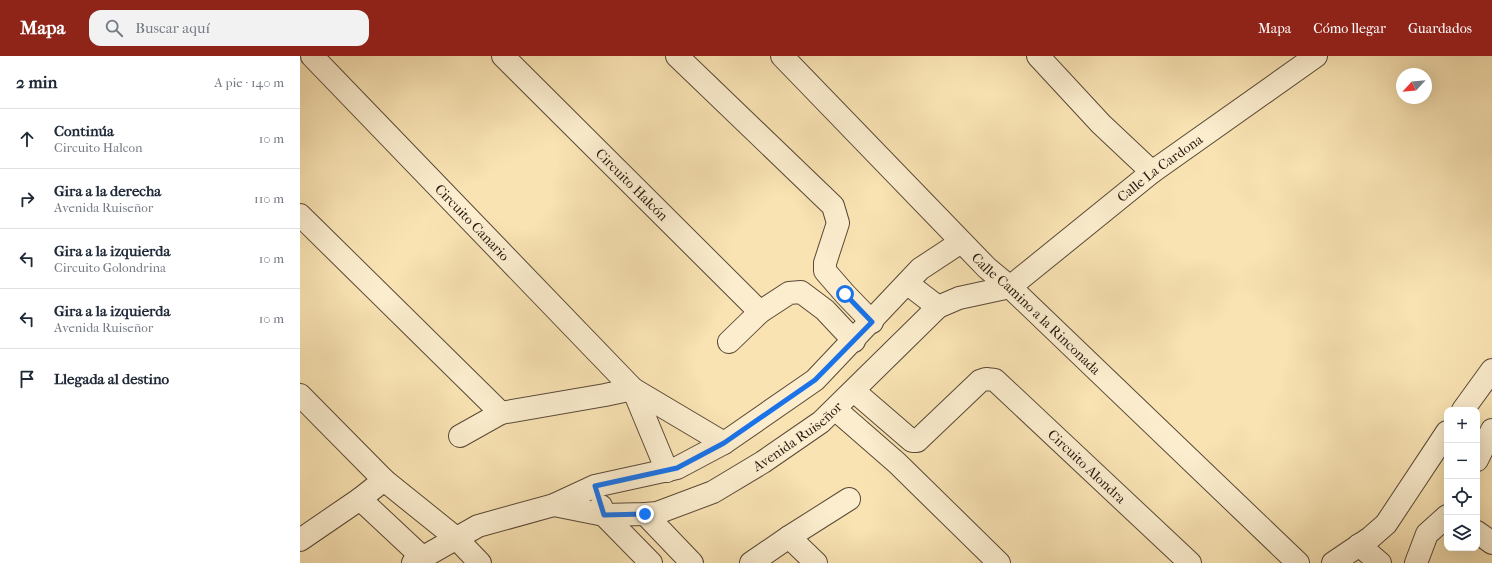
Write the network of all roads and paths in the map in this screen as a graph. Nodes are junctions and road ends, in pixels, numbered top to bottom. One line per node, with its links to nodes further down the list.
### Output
1 (312, 56): 18 (street, Circuito Canario)
2 (504, 56): 13 (street, Circuito Halcón)
3 (677, 56): 14 (street)
4 (782, 56): 9 (street, Calle Camino a la Rinconada)
5 (1038, 56): 7 (street)
6 (1316, 56): 7 (street, Calle La Cardona)
7 (1152, 172): 11 (street, Calle La Cardona)
8 (300, 215): 23 (street)
9 (961, 242): 10 (street, Avenida Ruiseñor); 11 (street, Calle Camino a la Rinconada)
10 (908, 284): 12 (street); 14 (street, Avenida Ruiseñor)
11 (1010, 287): 12 (street, Avenida Ruiseñor); 52 (street, Calle Camino a la Rinconada)
12 (938, 307): 19 (street, Avenida Ruiseñor)
13 (760, 312): 15 (street); 16 (street)
14 (872, 322): 15 (street, Avenida Ruiseñor)
15 (854, 341): 27 (street, Avenida Ruiseñor)
16 (729, 342)
17 (1488, 384): 21 (street)
18 (633, 389): 23 (street); 27 (street, Circuito Canario); 29 (street, Circuito Canario)
19 (854, 391): 22 (street, Avenida Ruiseñor); 51 (street, Circuito Alondra)
20 (300, 395): 30 (street)
21 (1466, 407)
22 (835, 409): 35 (street, Avenida Ruiseñor); 50 (street)
23 (501, 413): 25 (street)
24 (1492, 430): 28 (street)
25 (460, 436)
26 (1444, 437): 43 (street)
27 (724, 443): 29 (street, Avenida Ruiseñor)
28 (1480, 454)
29 (667, 471): 31 (street, Avenida Ruiseñor)
30 (384, 480): 32 (street); 40 (street)
31 (595, 486): 34 (street, Avenida Ruiseñor); 36 (street)
32 (360, 499): 41 (street); 44 (street)
33 (849, 499): 39 (street)
34 (554, 505): 36 (street, Avenida Ruiseñor); 40 (street, Avenida Ruiseñor)
35 (645, 514): 36 (street, Avenida Ruiseñor); 47 (street)
36 (604, 515): 46 (street)
37 (1444, 519): 55 (street)
38 (1480, 534): 42 (street)
39 (789, 537): 48 (street); 49 (street)
40 (456, 538): 44 (street, Avenida Ruiseñor); 45 (street)
41 (300, 540)
42 (1492, 543)
43 (1359, 545): 53 (street); 54 (street)
44 (418, 560)
45 (480, 563)
46 (651, 563)
47 (692, 563)
48 (751, 563)
49 (816, 563)
50 (999, 563)
51 (1190, 563)
52 (1298, 563)
53 (1333, 563)
54 (1380, 563)
55 (1416, 563)

